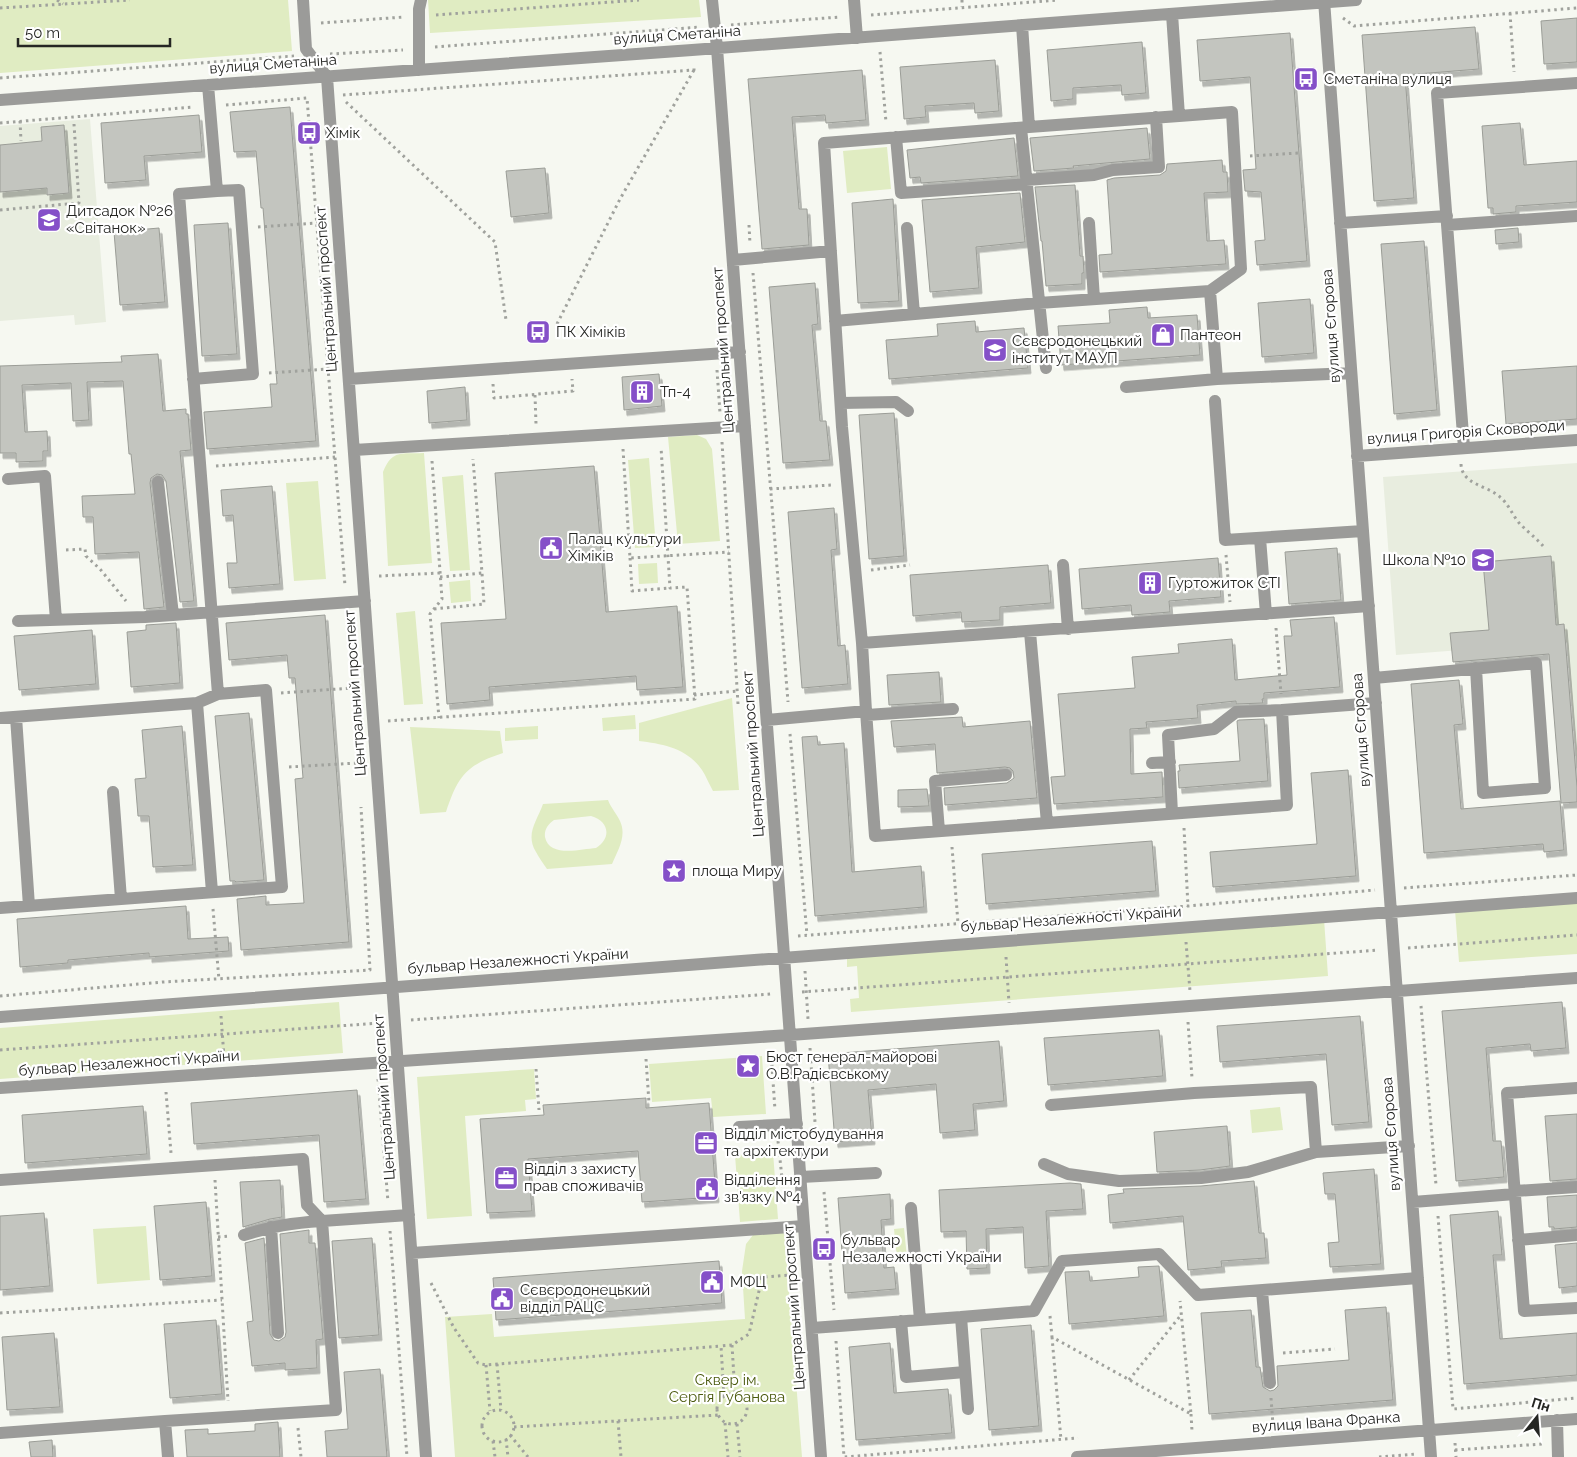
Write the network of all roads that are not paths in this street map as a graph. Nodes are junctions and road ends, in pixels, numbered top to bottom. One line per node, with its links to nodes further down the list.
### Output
1 (303, 0): 12 (street)
2 (421, 0): 11 (street)
3 (712, 0): 10 (street, Центральний проспект)
4 (854, 0): 9 (street)
5 (1356, 0): 6 (street, вулиця Сметаніна)
6 (1324, 1): 7 (street, вулиця Сметаніна); 25 (street, вулиця Єгорова)
7 (1172, 14): 8 (street, вулиця Сметаніна); 16 (street)
8 (1022, 25): 9 (street, вулиця Сметаніна); 18 (street)
9 (857, 38): 10 (street, вулиця Сметаніна)
10 (717, 48): 11 (street, вулиця Сметаніна); 28 (street, Центральний проспект)
11 (420, 70): 12 (street, вулиця Сметаніна)
12 (327, 77): 14 (street, вулиця Сметаніна); 38 (street, Центральний проспект)
13 (1577, 83): 23 (street)
14 (208, 85): 15 (street, вулиця Сметаніна); 21 (street)
15 (0, 100)
16 (1179, 116): 17 (street); 29 (street)
17 (1156, 117): 18 (street); 20 (street)
18 (1025, 127): 19 (street); 20 (street)
19 (892, 137): 20 (street); 27 (street)
20 (1026, 182): 31 (street)
21 (217, 191): 37 (street); 37 (street)
22 (1577, 216): 23 (street)
23 (1447, 221): 25 (street); 46 (street)
24 (1089, 223): 30 (street)
25 (1340, 223): 36 (street, вулиця Єгорова)
26 (907, 228): 32 (street)
27 (831, 251): 28 (street); 33 (street)
28 (733, 260): 34 (street, Центральний проспект)
29 (1210, 291): 30 (street); 39 (street)
30 (1094, 299): 31 (street)
31 (1039, 303): 32 (street); 35 (street)
32 (914, 314): 33 (street)
33 (835, 321): 42 (street)
34 (740, 352): 38 (street); 44 (street, Центральний проспект)
35 (1046, 368)
36 (1351, 373): 39 (street); 48 (street, вулиця Єгорова)
37 (193, 379): 56 (street)
38 (348, 379): 47 (street, Центральний проспект)
39 (1217, 379): 40 (street)
40 (1126, 387)
41 (1215, 401): 52 (street)
42 (841, 403): 43 (street); 63 (street)
43 (908, 411)
44 (745, 426): 47 (street); 74 (street, Центральний проспект)
45 (1577, 440): 46 (street, вулиця Григорія Сковороди)
46 (1464, 448): 48 (street, вулиця Григорія Сковороди)
47 (354, 450): 54 (street, Центральний проспект)
48 (1358, 456): 51 (street, вулиця Єгорова)
49 (8, 479): 59 (street)
50 (158, 482): 58 (street)
51 (1363, 531): 52 (street); 55 (street, вулиця Єгорова)
52 (1260, 538): 57 (street)
53 (1063, 565): 61 (street)
54 (365, 601): 56 (street); 90 (street, Центральний проспект)
55 (1368, 606): 57 (street); 65 (street, вулиця Єгорова)
56 (211, 613): 58 (street); 66 (street)
57 (1270, 613): 61 (street)
58 (173, 615): 59 (street)
59 (56, 620): 60 (street)
60 (18, 621)
61 (1068, 629): 62 (street)
62 (1030, 632): 63 (street); 80 (street)
63 (862, 643): 71 (street)
64 (1476, 668): 64 (street); 65 (street)
65 (1374, 678): 68 (street, вулиця Єгорова)
66 (218, 694): 67 (street); 82 (street)
67 (197, 703): 72 (street); 82 (street)
68 (1376, 703): 70 (street); 87 (street, вулиця Єгорова)
69 (954, 709): 71 (street)
70 (1282, 710): 75 (street); 79 (street)
71 (866, 713): 74 (street); 81 (street)
72 (16, 717): 73 (street); 85 (street)
73 (0, 718)
74 (767, 720): 88 (street, Центральний проспект)
75 (1170, 762): 76 (street); 79 (street)
76 (1152, 763)
77 (1006, 775): 81 (street)
78 (113, 792): 84 (street)
79 (1177, 813): 80 (street)
80 (1047, 823): 81 (street)
81 (945, 831)
82 (212, 892): 84 (street)
83 (1577, 898): 87 (street, бульвар Незалежності України)
84 (121, 899): 85 (street)
85 (29, 906): 86 (street)
86 (0, 908)
87 (1391, 912): 88 (street, бульвар Незалежності України); 91 (street, вулиця Єгорова)
88 (784, 957): 90 (street, бульвар Незалежності України); 93 (street, Центральний проспект)
89 (1577, 978): 91 (street, бульвар Незалежності України)
90 (392, 987): 92 (street, бульвар Незалежності України); 94 (street, Центральний проспект)
91 (1397, 991): 93 (street, бульвар Незалежності України); 100 (street, вулиця Єгорова)
92 (0, 1017)
93 (790, 1035): 94 (street, бульвар Незалежності України); 98 (street, Центральний проспект)
94 (398, 1061): 95 (street, бульвар Незалежності України); 110 (street, Центральний проспект)
95 (0, 1088)
96 (1577, 1088): 107 (street)
97 (1051, 1105): 101 (street)
98 (797, 1124): 99 (street); 104 (street, Центральний проспект)
99 (739, 1127)
100 (1409, 1146): 101 (street); 108 (street, вулиця Єгорова)
101 (1316, 1152): 102 (street)
102 (1044, 1164)
103 (876, 1173): 104 (street)
104 (801, 1177): 112 (street, Центральний проспект)
105 (0, 1180): 111 (street)
106 (1577, 1187): 107 (street)
107 (1515, 1193): 108 (street); 116 (street)
108 (1413, 1202): 118 (street, вулиця Єгорова)
109 (911, 1208): 122 (street)
110 (409, 1215): 111 (street); 117 (street, Центральний проспект)
111 (322, 1221): 113 (street); 131 (street)
112 (804, 1226): 117 (street); 124 (street, Центральний проспект)
113 (271, 1227): 114 (street); 125 (street)
114 (244, 1235)
115 (1577, 1235): 116 (street)
116 (1518, 1240): 120 (street)
117 (412, 1253): 135 (street, Центральний проспект)
118 (1418, 1278): 119 (street); 132 (street, вулиця Єгорова)
119 (1262, 1291): 121 (street); 127 (street)
120 (1577, 1308)
121 (961, 1317): 122 (street); 126 (street)
122 (920, 1320): 123 (street)
123 (901, 1321): 124 (street); 126 (street)
124 (812, 1328): 136 (street, Центральний проспект)
125 (278, 1333)
126 (965, 1372): 128 (street)
127 (1270, 1384)
128 (968, 1409)
129 (1577, 1419): 130 (street, вулиця Івана Франка)
130 (1557, 1420): 132 (street, вулиця Івана Франка); 139 (street)
131 (165, 1421): 133 (street); 134 (street)
132 (1430, 1430): 137 (street, вулиця Івана Франка); 138 (street, вулиця Єгорова)
133 (0, 1433)
134 (168, 1457)
135 (426, 1457)
136 (821, 1457)
137 (1077, 1457)
138 (1432, 1457)
139 (1558, 1457)

